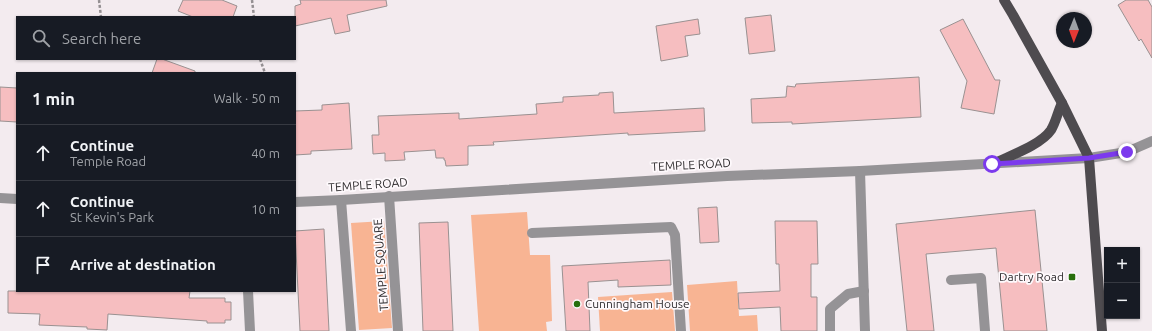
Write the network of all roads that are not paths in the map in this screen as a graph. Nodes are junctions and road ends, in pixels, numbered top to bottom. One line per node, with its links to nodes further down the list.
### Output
1 (1004, 0): 2 (main road)
2 (1062, 103): 4 (main road); 5 (main road)
3 (1152, 141): 4 (street, TEMPLE ROAD)
4 (1089, 158): 5 (street, TEMPLE ROAD); 23 (main road)
5 (992, 164): 6 (street, TEMPLE ROAD)
6 (860, 171): 7 (street, TEMPLE ROAD); 14 (street)
7 (389, 196): 10 (street, TEMPLE ROAD); 18 (street, TEMPLE SQUARE)
8 (0, 198): 9 (street)
9 (16, 199)
10 (341, 200): 11 (street, TEMPLE ROAD); 17 (street)
11 (296, 202)
12 (532, 233): 19 (street)
13 (951, 280): 22 (street)
14 (864, 291): 20 (street); 21 (street)
15 (248, 292): 16 (street)
16 (250, 331)
17 (351, 331)
18 (398, 331)
19 (681, 331)
20 (830, 331)
21 (865, 331)
22 (986, 331)
23 (1102, 331)

